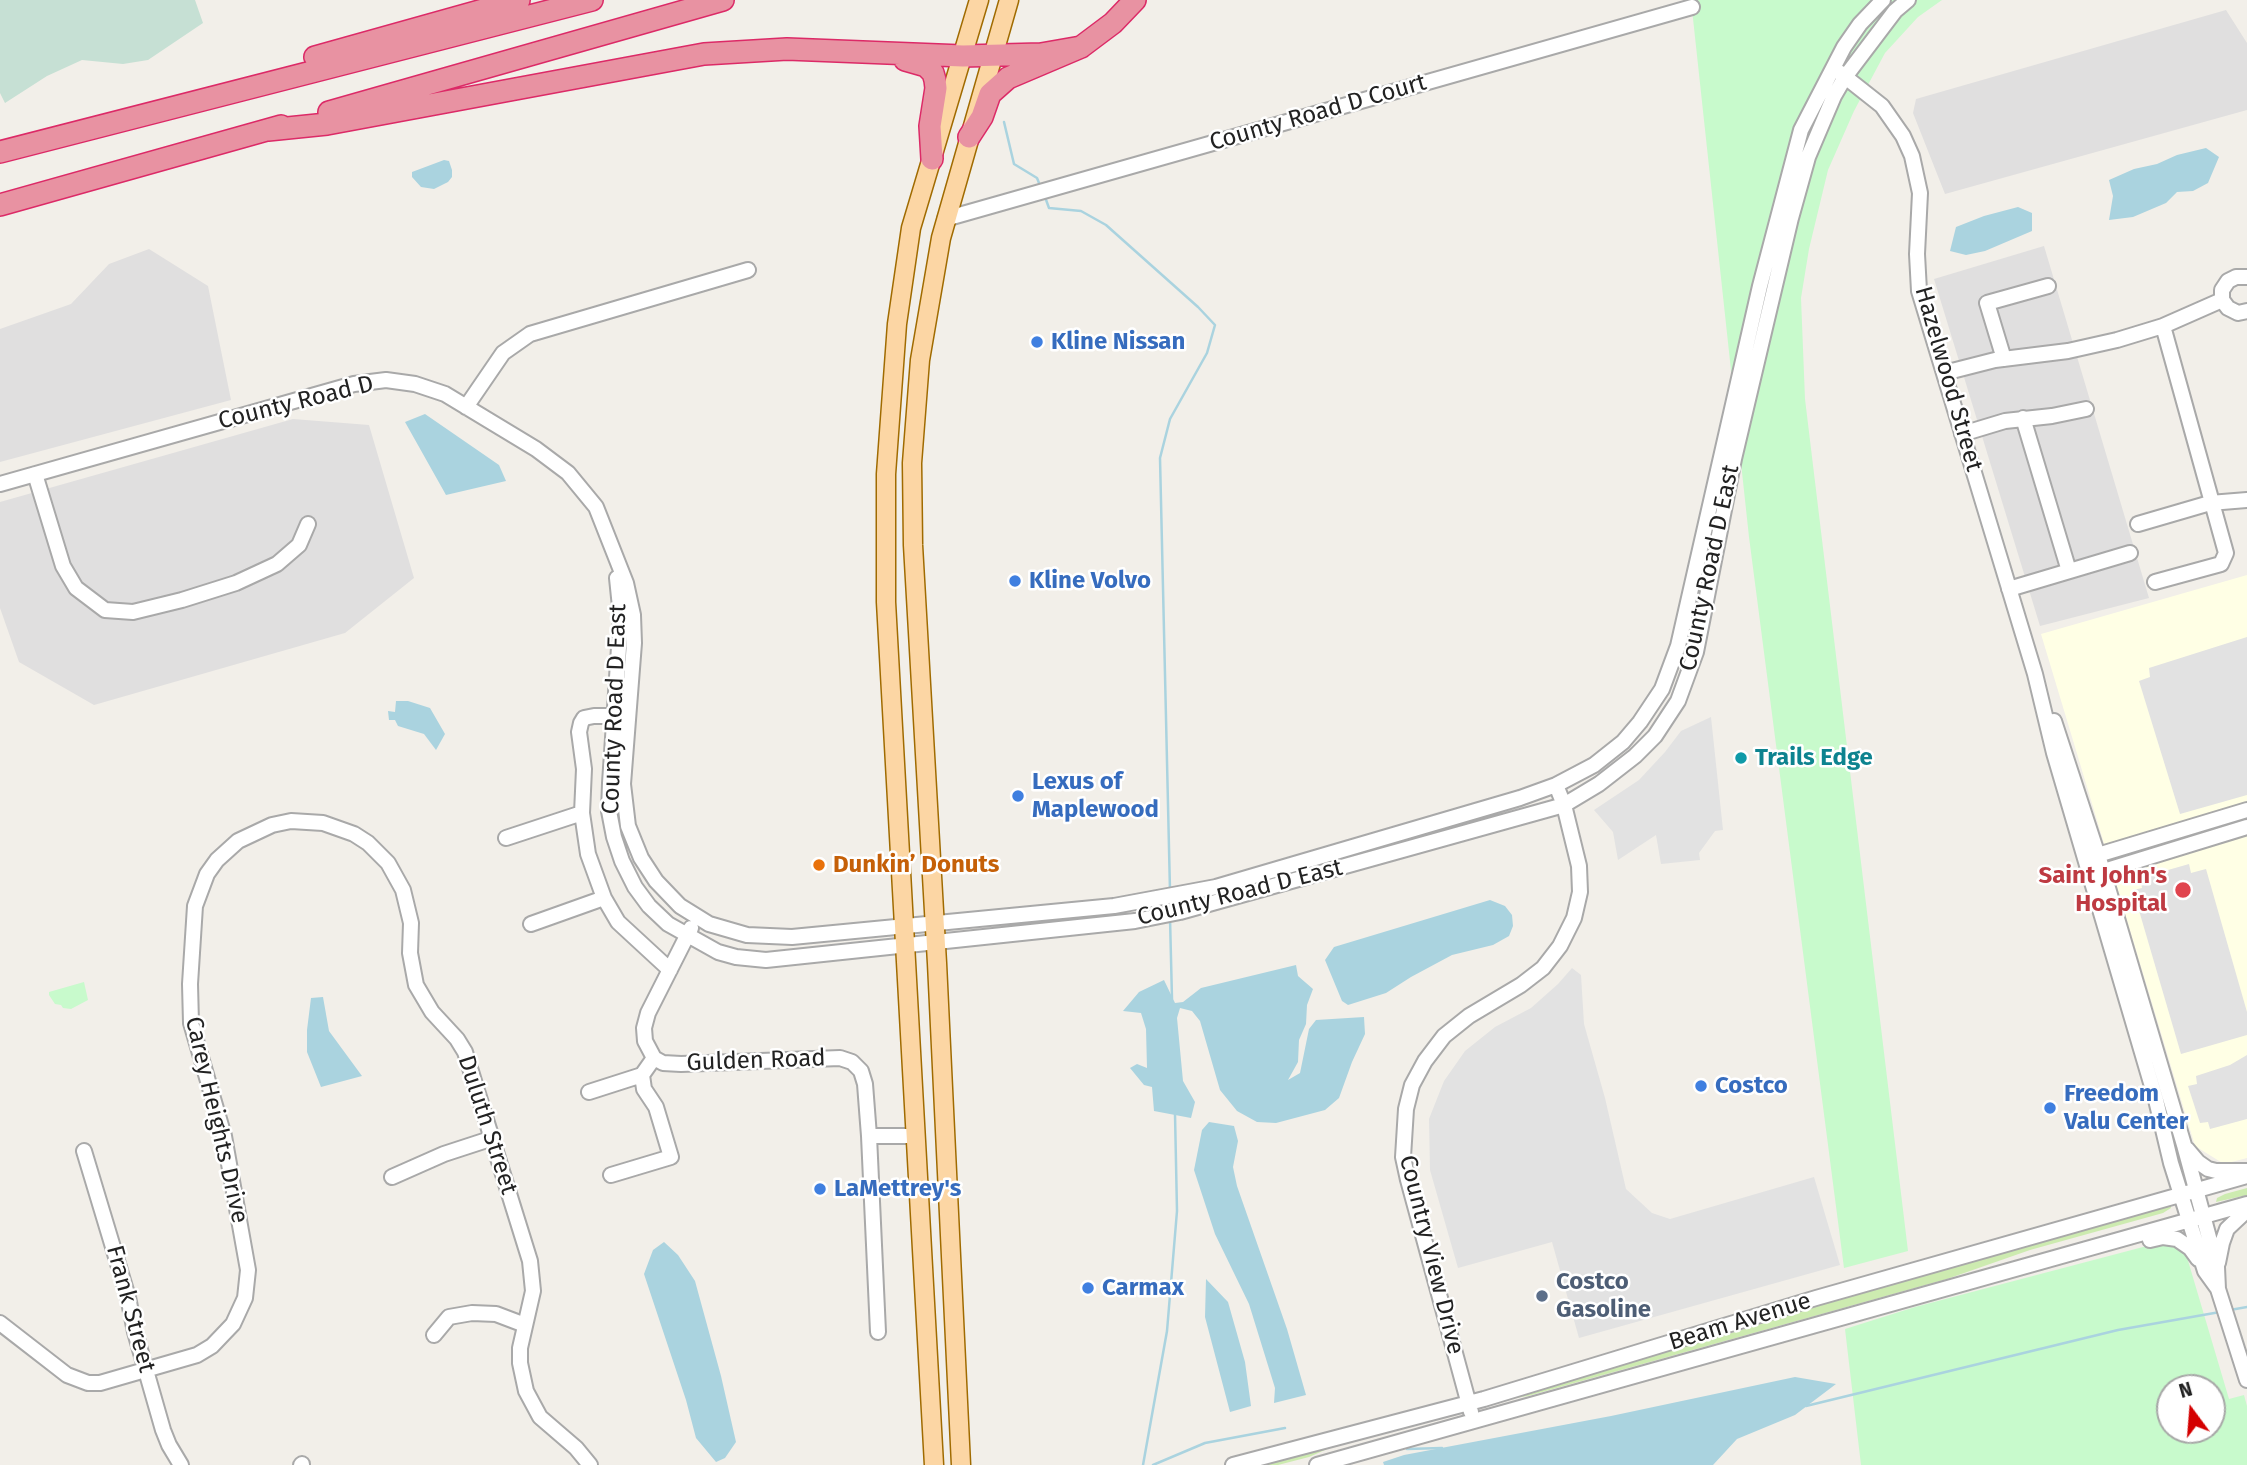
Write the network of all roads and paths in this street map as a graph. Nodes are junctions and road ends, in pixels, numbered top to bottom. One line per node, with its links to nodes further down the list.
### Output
1 (519, 0): 18 (highway)
2 (592, 0): 18 (highway)
3 (723, 0): 16 (highway)
4 (979, 0): 13 (main road)
5 (1009, 0): 12 (main road)
6 (1135, 0): 10 (highway)
7 (1883, 0): 14 (street, County Road D East)
8 (1908, 0): 15 (street, County Road D East)
9 (1692, 6): 21 (street, County Road D Court)
10 (1081, 47): 12 (highway); 17 (highway)
11 (854, 51): 13 (highway); 16 (highway); 19 (highway)
12 (993, 54): 13 (highway); 17 (main road)
13 (963, 56): 19 (main road)
14 (1833, 66): 15 (street, Hazelwood Street); 46 (street, County Road D East)
15 (1845, 77): 29 (street, Hazelwood Street); 47 (street, County Road D East)
16 (268, 130): 20 (highway)
17 (969, 137): 21 (main road)
18 (0, 152)
19 (932, 159): 58 (main road)
20 (0, 205)
21 (945, 219): 56 (main road)
22 (748, 270): 30 (street)
23 (2247, 277): 25 (street)
24 (2048, 286): 28 (street)
25 (2222, 300): 26 (street); 27 (street)
26 (2246, 314)
27 (2163, 326): 28 (street); 37 (street)
28 (2004, 359): 29 (street)
29 (1944, 373): 33 (street, Hazelwood Street)
30 (466, 407): 34 (street, County Road D); 40 (street, County Road D)
31 (2086, 408): 32 (street)
32 (2023, 418): 33 (street); 42 (street)
33 (1962, 434): 44 (street, Hazelwood Street)
34 (35, 474): 35 (street, County Road D); 38 (street)
35 (0, 484)
36 (2247, 500): 37 (street)
37 (2213, 503): 39 (street); 43 (street)
38 (308, 524)
39 (2138, 524)
40 (612, 552): 45 (street, County Road D East)
41 (2130, 552): 42 (street)
42 (2069, 570): 44 (street)
43 (2155, 582)
44 (2009, 589): 52 (street, Hazelwood Street)
45 (621, 716): 49 (street); 55 (street, County Road D East); 59 (street, County Road D East)
46 (1556, 785): 47 (street, Country View Drive); 56 (street, County Road D East)
47 (1564, 805): 61 (street, County Road D East); 87 (street, Country View Drive)
48 (2247, 810): 52 (street)
49 (582, 813): 51 (street); 54 (street)
50 (2247, 827): 53 (street)
51 (506, 838)
52 (2091, 857): 53 (street, Hazelwood Street)
53 (2096, 873): 70 (street, Hazelwood Street); 76 (street, Hazelwood Street)
54 (604, 898): 57 (street); 63 (street)
55 (697, 917): 58 (street, County Road D East); 59 (street, Gulden Road)
56 (934, 923): 58 (street, County Road D East); 61 (main road)
57 (531, 924)
58 (904, 926): 62 (main road)
59 (688, 935): 62 (street, County Road D East); 63 (street, Gulden Road)
60 (192, 938): 69 (street, Duluth Street); 85 (street, Carey Heights Drive)
61 (936, 943): 62 (street, County Road D East); 92 (main road)
62 (905, 946): 68 (main road)
63 (670, 970): 64 (street, Gulden Road)
64 (654, 1058): 65 (street); 67 (street, Gulden Road)
65 (642, 1075): 66 (street); 73 (street)
66 (589, 1092)
67 (869, 1136): 68 (street); 83 (street, Gulden Road)
68 (915, 1136): 91 (main road)
69 (493, 1138): 74 (street); 82 (street, Duluth Street)
70 (2184, 1145): 72 (street); 75 (street, Hazelwood Street)
71 (84, 1151): 85 (street, Frank Street)
72 (2247, 1173): 75 (street, Beam Avenue)
73 (611, 1175)
74 (392, 1177)
75 (2196, 1191): 76 (street, Beam Avenue); 78 (street, Hazelwood Street)
76 (2181, 1195): 78 (street, Hazelwood Street); 87 (street, Beam Avenue)
77 (2247, 1207): 78 (street, Beam Avenue); 80 (street)
78 (2196, 1219): 79 (street, Beam Avenue); 80 (street, Hazelwood Street)
79 (2056, 1258): 80 (street); 88 (street, Beam Avenue)
80 (2211, 1269): 86 (street, Hazelwood Street)
81 (0, 1323): 85 (street, Carey Heights Drive)
82 (525, 1325): 84 (street); 89 (street, Duluth Street)
83 (878, 1332)
84 (434, 1335)
85 (146, 1371): 90 (street, Frank Street)
86 (2247, 1380)
87 (1469, 1403): 88 (street, Country View Drive); 93 (street, Beam Avenue)
88 (1474, 1421): 94 (street, Beam Avenue)
89 (584, 1463)
90 (181, 1465)
91 (934, 1465)
92 (961, 1465)
93 (1233, 1465)
94 (1317, 1465)

